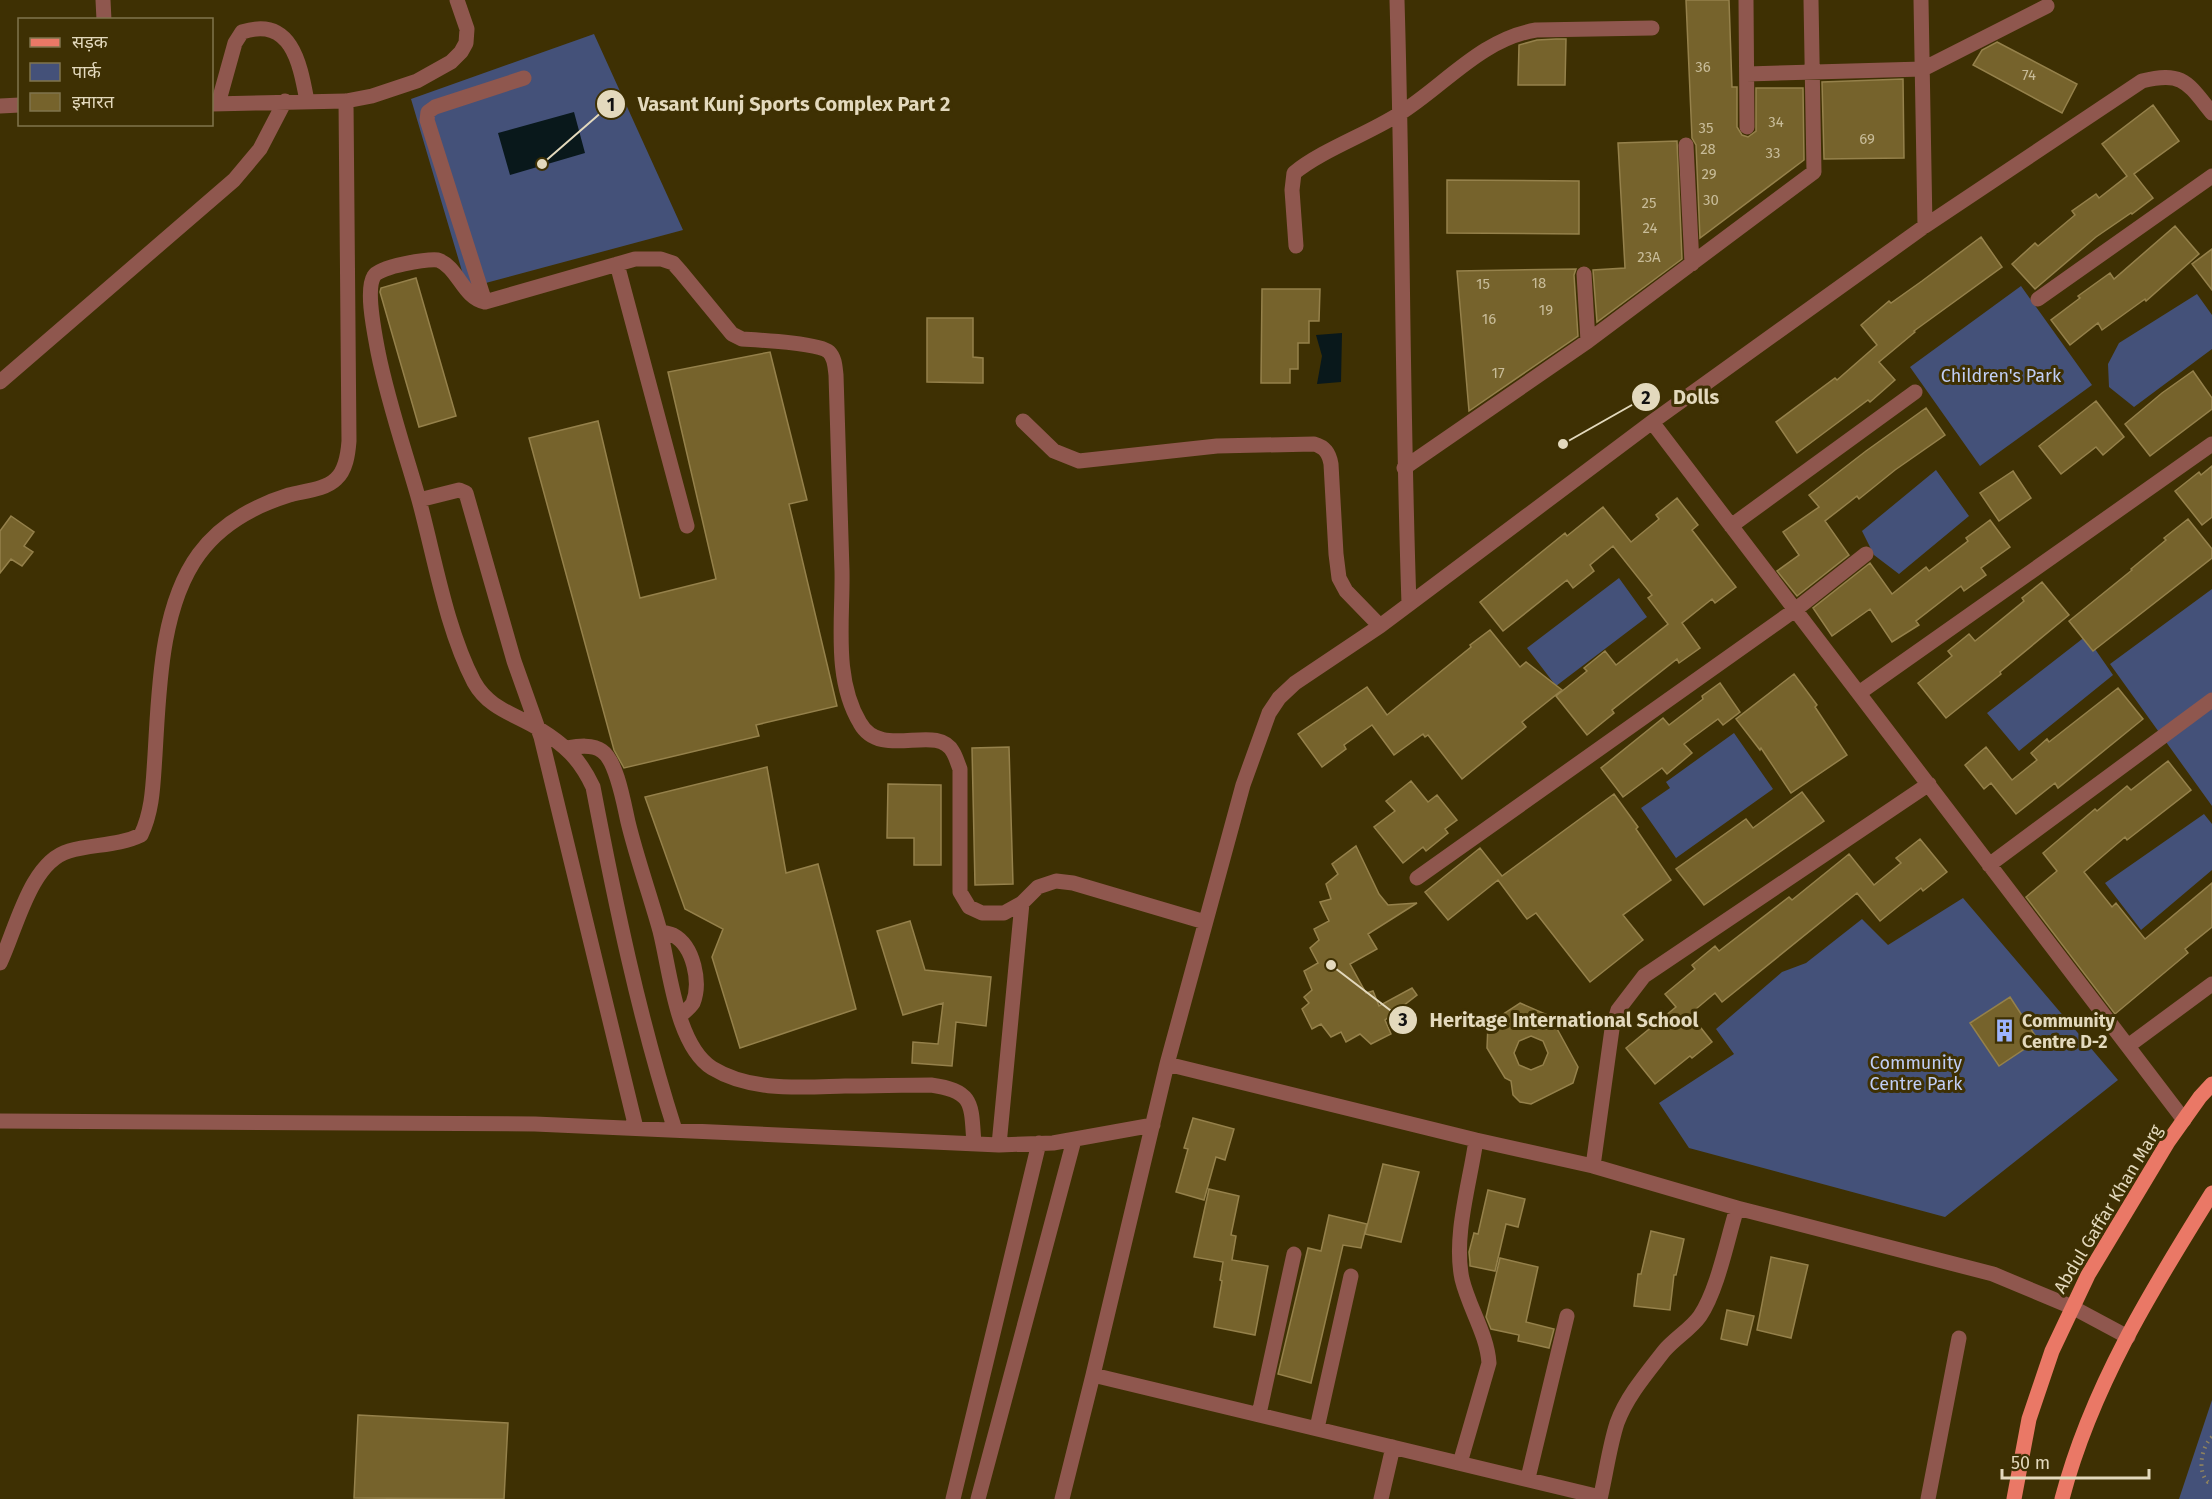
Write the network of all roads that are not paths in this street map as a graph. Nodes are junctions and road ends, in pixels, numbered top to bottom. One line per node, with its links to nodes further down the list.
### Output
1 (103, 0): 8 (street)
2 (457, 0): 16 (street)
3 (1396, 0): 21 (street)
4 (1746, 0): 12 (street)
5 (1811, 0): 11 (street)
6 (1921, 0): 10 (street)
7 (2047, 6): 10 (street)
8 (104, 18)
9 (1652, 28): 21 (street)
10 (1923, 69): 11 (street); 25 (street)
11 (1813, 72): 12 (street); 28 (street)
12 (1747, 74): 22 (street)
13 (524, 78): 31 (street)
14 (285, 101): 15 (street); 17 (street); 33 (street)
15 (307, 101): 16 (street); 17 (street)
16 (346, 101): 56 (street)
17 (215, 104)
18 (18, 105): 19 (street)
19 (0, 106)
20 (2212, 112): 25 (street)
21 (1400, 114): 26 (street); 38 (street)
22 (1747, 127)
23 (1686, 145): 28 (street)
24 (2212, 176): 30 (street)
25 (1925, 226): 36 (street)
26 (1296, 246)
27 (618, 264): 31 (street); 40 (street); 53 (street)
28 (1692, 264): 32 (street)
29 (1584, 274): 32 (street)
30 (2038, 299)
31 (485, 302): 39 (street)
32 (1588, 341): 38 (street)
33 (0, 382)
34 (1915, 392): 41 (street)
35 (1023, 421): 45 (street)
36 (1652, 422): 41 (street); 43 (street)
37 (2212, 444): 46 (street)
38 (1404, 468): 43 (street)
39 (419, 500): 48 (street); 48 (street)
40 (687, 526)
41 (1731, 526): 44 (street)
42 (1866, 554): 44 (street)
43 (1409, 604): 45 (street)
44 (1795, 610): 46 (street); 52 (street)
45 (1380, 626): 54 (street)
46 (1858, 693): 50 (street)
47 (2212, 700): 51 (street)
48 (538, 728): 49 (street); 65 (street)
49 (567, 748): 55 (street); 66 (street)
50 (1929, 784): 51 (street); 72 (street)
51 (1989, 865): 59 (street)
52 (1418, 878)
53 (1022, 903): 54 (street); 71 (street)
54 (1205, 922): 60 (street)
55 (660, 931): 58 (street); 58 (street)
56 (0, 963)
57 (2212, 984): 59 (street)
58 (680, 1016): 70 (street)
59 (2128, 1046): 62 (street)
60 (1167, 1064): 64 (street); 68 (street)
61 (2212, 1084): 62 (main road, Abdul Gaffar Khan Marg)
62 (2184, 1120): 77 (main road, Abdul Gaffar Khan Marg)
63 (0, 1121): 65 (street)
64 (1153, 1125): 67 (street); 81 (street)
65 (636, 1128): 66 (street)
66 (675, 1130): 70 (street)
67 (1074, 1140): 69 (street); 89 (street)
68 (1476, 1140): 72 (street); 85 (street)
69 (1039, 1143): 71 (street); 88 (street)
70 (974, 1144): 71 (street)
71 (999, 1145)
72 (1593, 1166): 74 (street)
73 (2209, 1203): 79 (main road)
74 (1737, 1208): 77 (street); 87 (street)
75 (1294, 1254): 82 (street)
76 (1351, 1276): 83 (street)
77 (2072, 1307): 79 (street); 93 (main road, Abdul Gaffar Khan Marg)
78 (1567, 1316): 86 (street)
79 (2128, 1337): 94 (main road)
80 (1959, 1338): 92 (street)
81 (1094, 1375): 82 (street); 90 (street)
82 (1259, 1414): 83 (street)
83 (1317, 1428): 84 (street)
84 (1393, 1447): 85 (street); 91 (street)
85 (1460, 1463): 86 (street)
86 (1528, 1478): 87 (street)
87 (1600, 1498)
88 (953, 1499)
89 (978, 1499)
90 (1062, 1499)
91 (1381, 1499)
92 (1928, 1499)
93 (2014, 1499)
94 (2062, 1499)

